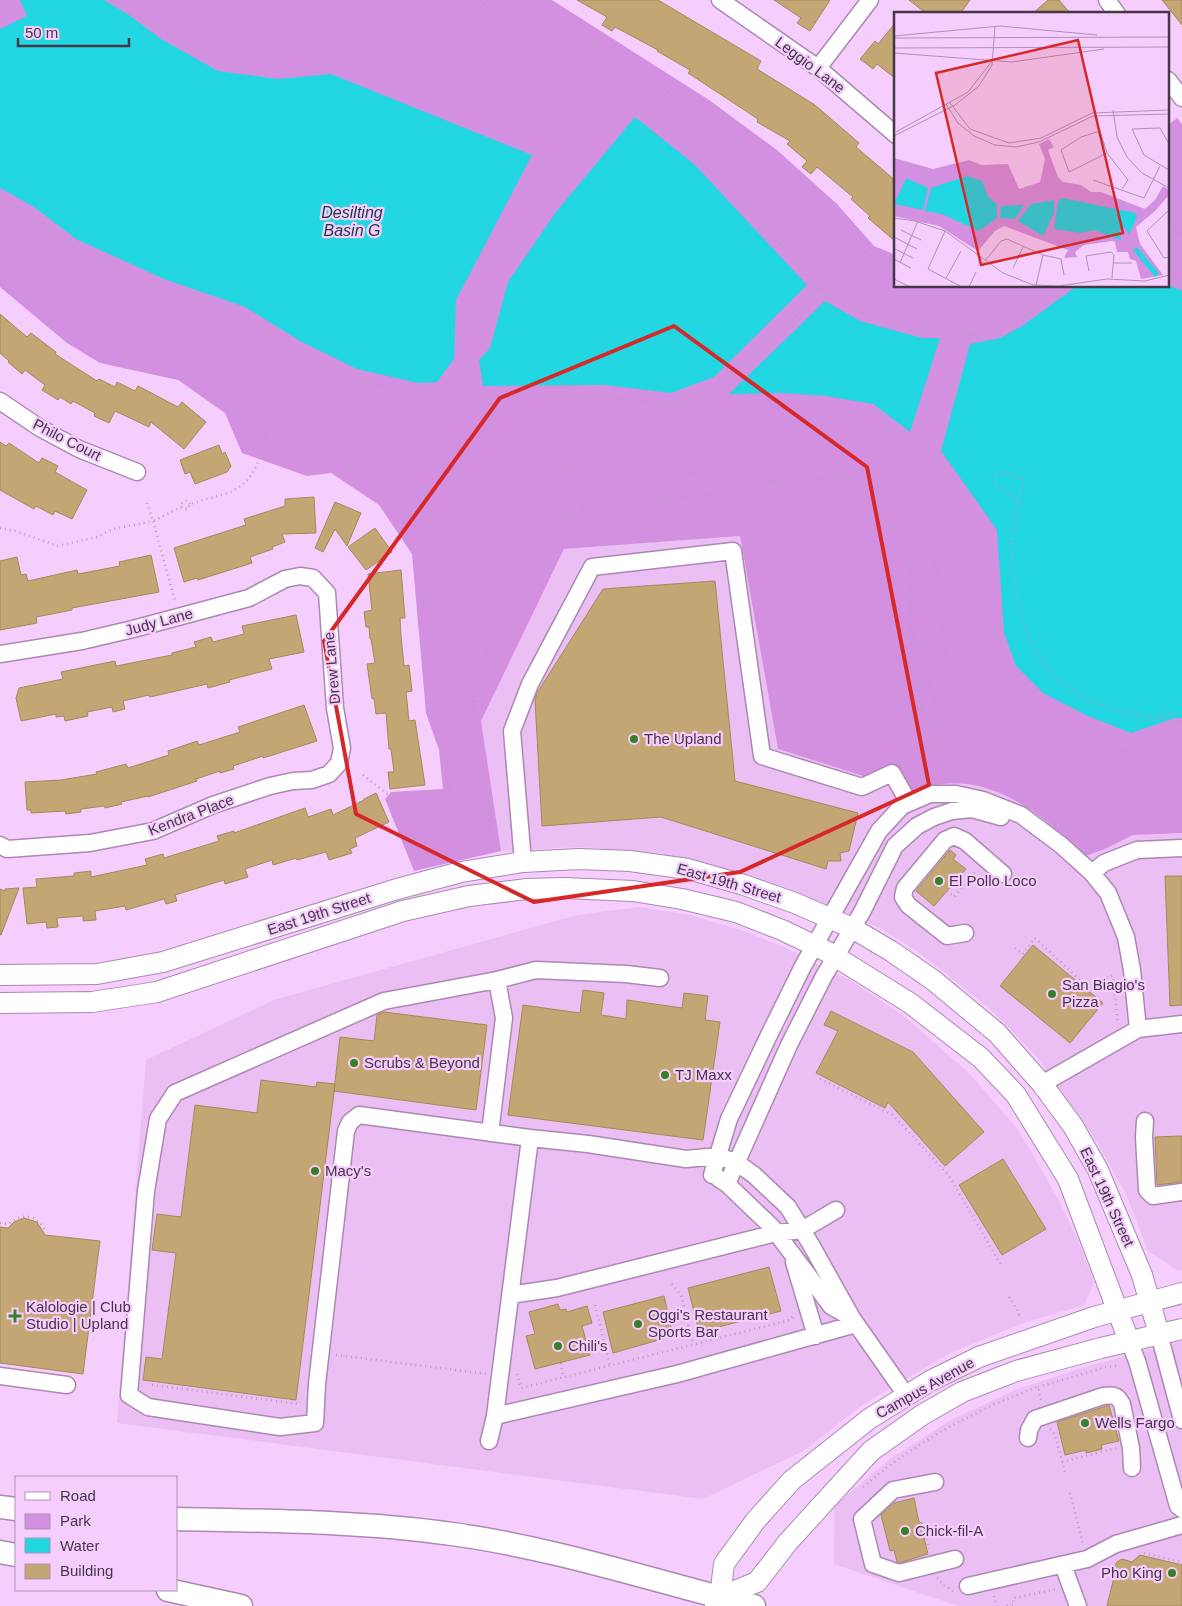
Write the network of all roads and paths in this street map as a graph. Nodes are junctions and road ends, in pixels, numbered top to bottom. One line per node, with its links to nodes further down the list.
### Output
1 (110, 0): 10 (path)
2 (223, 0): 3 (path)
3 (241, 0)
4 (480, 0): 22 (path)
5 (514, 0): 19 (path)
6 (720, 0): 11 (street, Leggio Lane)
7 (870, 0): 11 (street)
8 (1107, 0): 9 (street)
9 (1116, 12)
10 (235, 67)
11 (818, 68): 14 (street, Leggio Lane)
12 (1170, 83): 13 (street)
13 (1182, 98)
14 (894, 133)
15 (0, 196): 22 (path)
16 (1170, 226): 17 (path)
17 (1182, 233)
18 (0, 248): 25 (path)
19 (894, 268)
20 (1170, 277): 21 (path)
21 (1182, 283)
22 (818, 288): 23 (path)
23 (1062, 288)
24 (0, 401): 26 (street, Philo Court)
25 (268, 423): 28 (path); 31 (path)
26 (137, 472)
27 (822, 479): 28 (path); 40 (path); 46 (path)
28 (775, 481): 33 (path)
29 (1018, 501): 29 (path); 43 (path)
30 (147, 503): 35 (path)
31 (190, 504): 32 (path); 32 (path)
32 (181, 507): 35 (path)
33 (587, 508): 34 (path); 34 (path)
34 (562, 516): 38 (path)
35 (153, 521): 36 (path); 39 (path)
36 (0, 528)
37 (314, 578): 41 (street, Judy Lane); 47 (street, Drew Lane)
38 (521, 585): 48 (path); 54 (path)
39 (175, 601)
40 (913, 639): 45 (path); 49 (path)
41 (0, 654)
42 (1182, 714): 43 (path)
43 (1154, 716): 44 (path)
44 (1182, 723)
45 (932, 734): 45 (path)
46 (1182, 741)
47 (339, 763): 52 (street, Kendra Place)
48 (363, 775)
49 (1182, 788)
50 (908, 803): 51 (street); 55 (street); 60 (street)
51 (1046, 833): 57 (street); 61 (street)
52 (3, 847)
53 (1182, 848): 57 (street)
54 (492, 851)
55 (523, 862): 60 (main road, East 19th Street); 66 (main road, East 19th Street)
56 (981, 864): 59 (path)
57 (1092, 873): 72 (street)
58 (1004, 874): 62 (street)
59 (947, 892)
60 (830, 918): 61 (main road, East 19th Street); 63 (street)
61 (852, 928): 65 (street); 74 (main road, East 19th Street)
62 (965, 933)
63 (815, 946): 65 (main road, East 19th Street); 69 (main road, East 19th Street); 78 (street)
64 (1015, 948): 71 (path)
65 (836, 957): 80 (street); 97 (main road, East 19th Street)
66 (0, 975)
67 (660, 978): 68 (street)
68 (496, 980): 76 (street); 76 (street)
69 (0, 1004)
70 (1182, 1024): 72 (street)
71 (1118, 1027)
72 (1138, 1029): 74 (street)
73 (820, 1079): 90 (path)
74 (1042, 1084): 95 (main road, East 19th Street)
75 (1145, 1121): 83 (street)
76 (490, 1133): 77 (street)
77 (530, 1138): 79 (street); 93 (street)
78 (718, 1156): 79 (street); 80 (street); 81 (street)
79 (686, 1159): 81 (street)
80 (736, 1162): 82 (street); 87 (street)
81 (712, 1175): 82 (street)
82 (728, 1184): 88 (street)
83 (1182, 1192)
84 (836, 1210): 87 (street)
85 (0, 1224): 86 (path)
86 (44, 1229)
87 (802, 1230): 88 (street); 99 (street)
88 (776, 1232): 89 (street); 93 (street)
89 (790, 1251): 99 (street); 103 (street)
90 (1001, 1265)
91 (672, 1284): 105 (path)
92 (1182, 1293): 95 (main road, Campus Avenue)
93 (510, 1295): 117 (street)
94 (1009, 1297): 98 (path)
95 (1150, 1302): 97 (main road, Campus Avenue); 102 (main road, East 19th Street)
96 (595, 1305): 108 (path)
97 (1118, 1311): 104 (main road, East 19th Street); 116 (main road, Campus Avenue)
98 (1021, 1319)
99 (854, 1321): 103 (street); 116 (street)
100 (782, 1322): 105 (path)
101 (1182, 1329): 102 (main road, Campus Avenue)
102 (1159, 1334): 104 (main road, Campus Avenue); 119 (street)
103 (816, 1336): 117 (street)
104 (1130, 1341): 131 (street); 146 (main road, Campus Avenue)
105 (693, 1344): 108 (path)
106 (332, 1354): 111 (path)
107 (561, 1363): 113 (path)
108 (610, 1365): 113 (path)
109 (1116, 1366): 115 (path)
110 (516, 1371): 113 (path)
111 (490, 1375)
112 (0, 1376): 114 (street)
113 (563, 1377)
114 (67, 1385)
115 (1038, 1387): 118 (path); 127 (path)
116 (906, 1395): 146 (main road, Campus Avenue)
117 (495, 1416): 121 (street)
118 (1045, 1416): 120 (street); 123 (path); 124 (street)
119 (1182, 1420)
120 (1028, 1438)
121 (489, 1441)
122 (1118, 1448): 123 (path)
123 (1062, 1462): 125 (path)
124 (1132, 1468)
125 (1065, 1472)
126 (936, 1482): 140 (street)
127 (860, 1490)
128 (1070, 1493): 135 (path)
129 (0, 1507): 130 (highway)
130 (15, 1509)
131 (1182, 1509)
132 (178, 1519): 146 (highway)
133 (1182, 1525): 142 (street)
134 (924, 1528): 137 (path)
135 (1084, 1547)
136 (0, 1552): 139 (highway)
137 (930, 1552)
138 (1140, 1552): 141 (path)
139 (15, 1555)
140 (955, 1560)
141 (1182, 1562)
142 (1063, 1565): 143 (street); 150 (street)
143 (968, 1586)
144 (1058, 1588): 149 (path)
145 (173, 1591): 147 (highway)
146 (717, 1602): 148 (highway)
147 (241, 1606)
148 (754, 1606)
149 (1007, 1606)
150 (1078, 1606)

